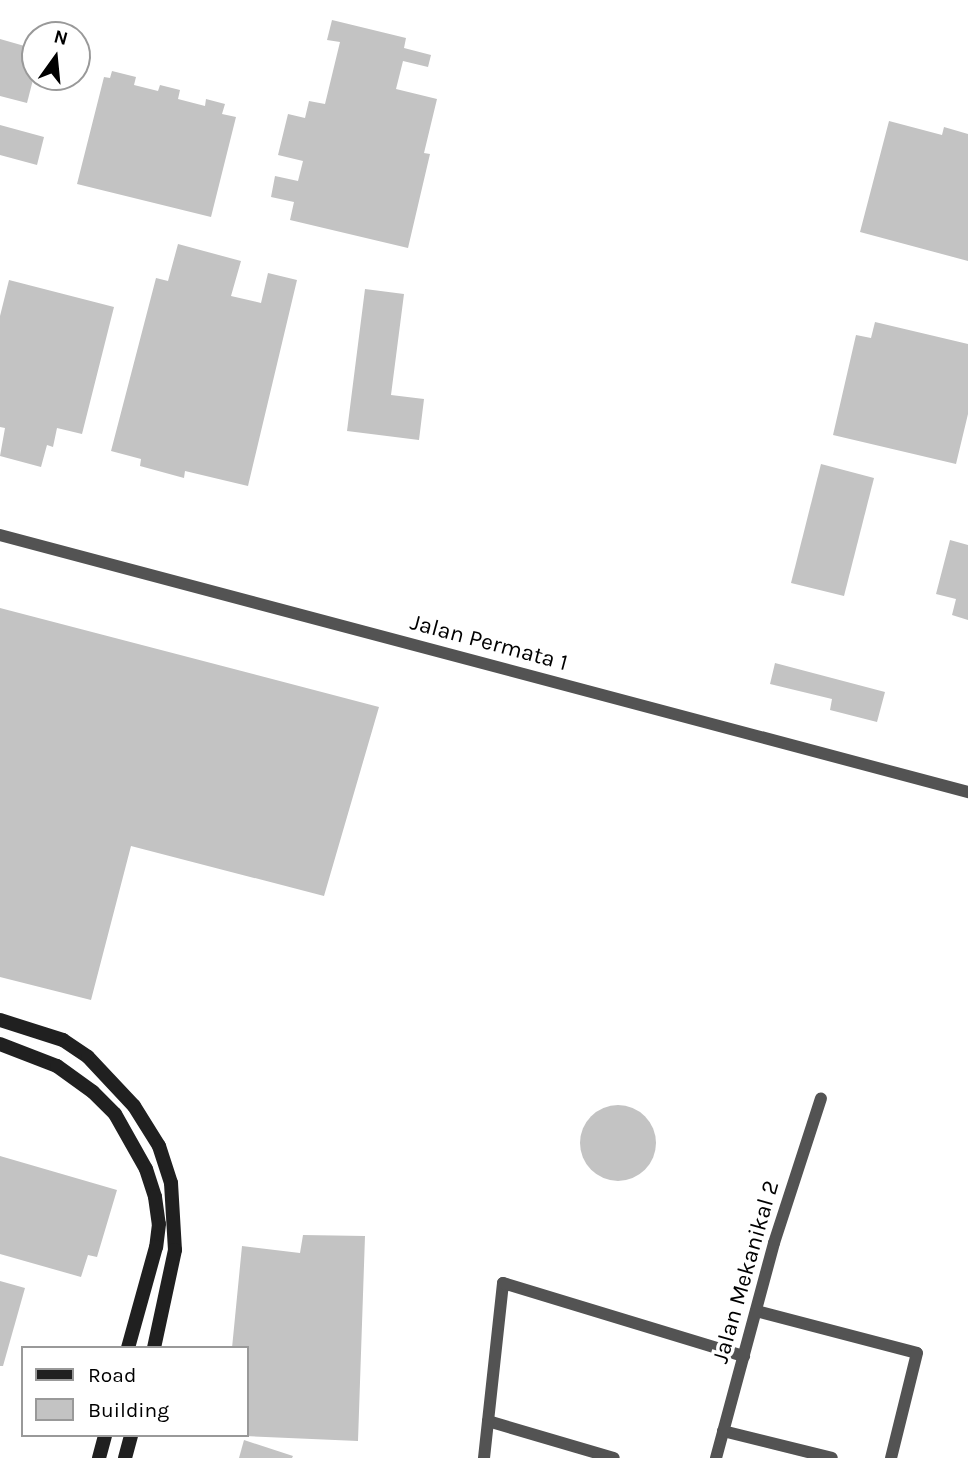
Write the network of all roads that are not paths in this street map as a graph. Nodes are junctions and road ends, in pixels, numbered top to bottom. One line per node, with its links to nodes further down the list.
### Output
1 (0, 535): 2 (street, Jalan Permata 1)
2 (968, 792)
3 (0, 1020): 8 (street)
4 (0, 1044): 7 (street)
5 (821, 1098): 6 (street, Jalan Mekanikal 2)
6 (756, 1311): 9 (street, Jalan Mekanikal 2); 20 (street)
7 (129, 1344)
8 (154, 1346)
9 (744, 1356): 10 (street); 11 (street, Jalan Mekanikal 2)
10 (488, 1421): 16 (street); 17 (street)
11 (723, 1431): 18 (street, Jalan Mekanikal 2); 19 (street)
12 (104, 1437): 14 (street)
13 (130, 1437): 15 (street)
14 (99, 1458)
15 (125, 1458)
16 (484, 1458)
17 (614, 1458)
18 (716, 1458)
19 (832, 1458)
20 (891, 1458)

